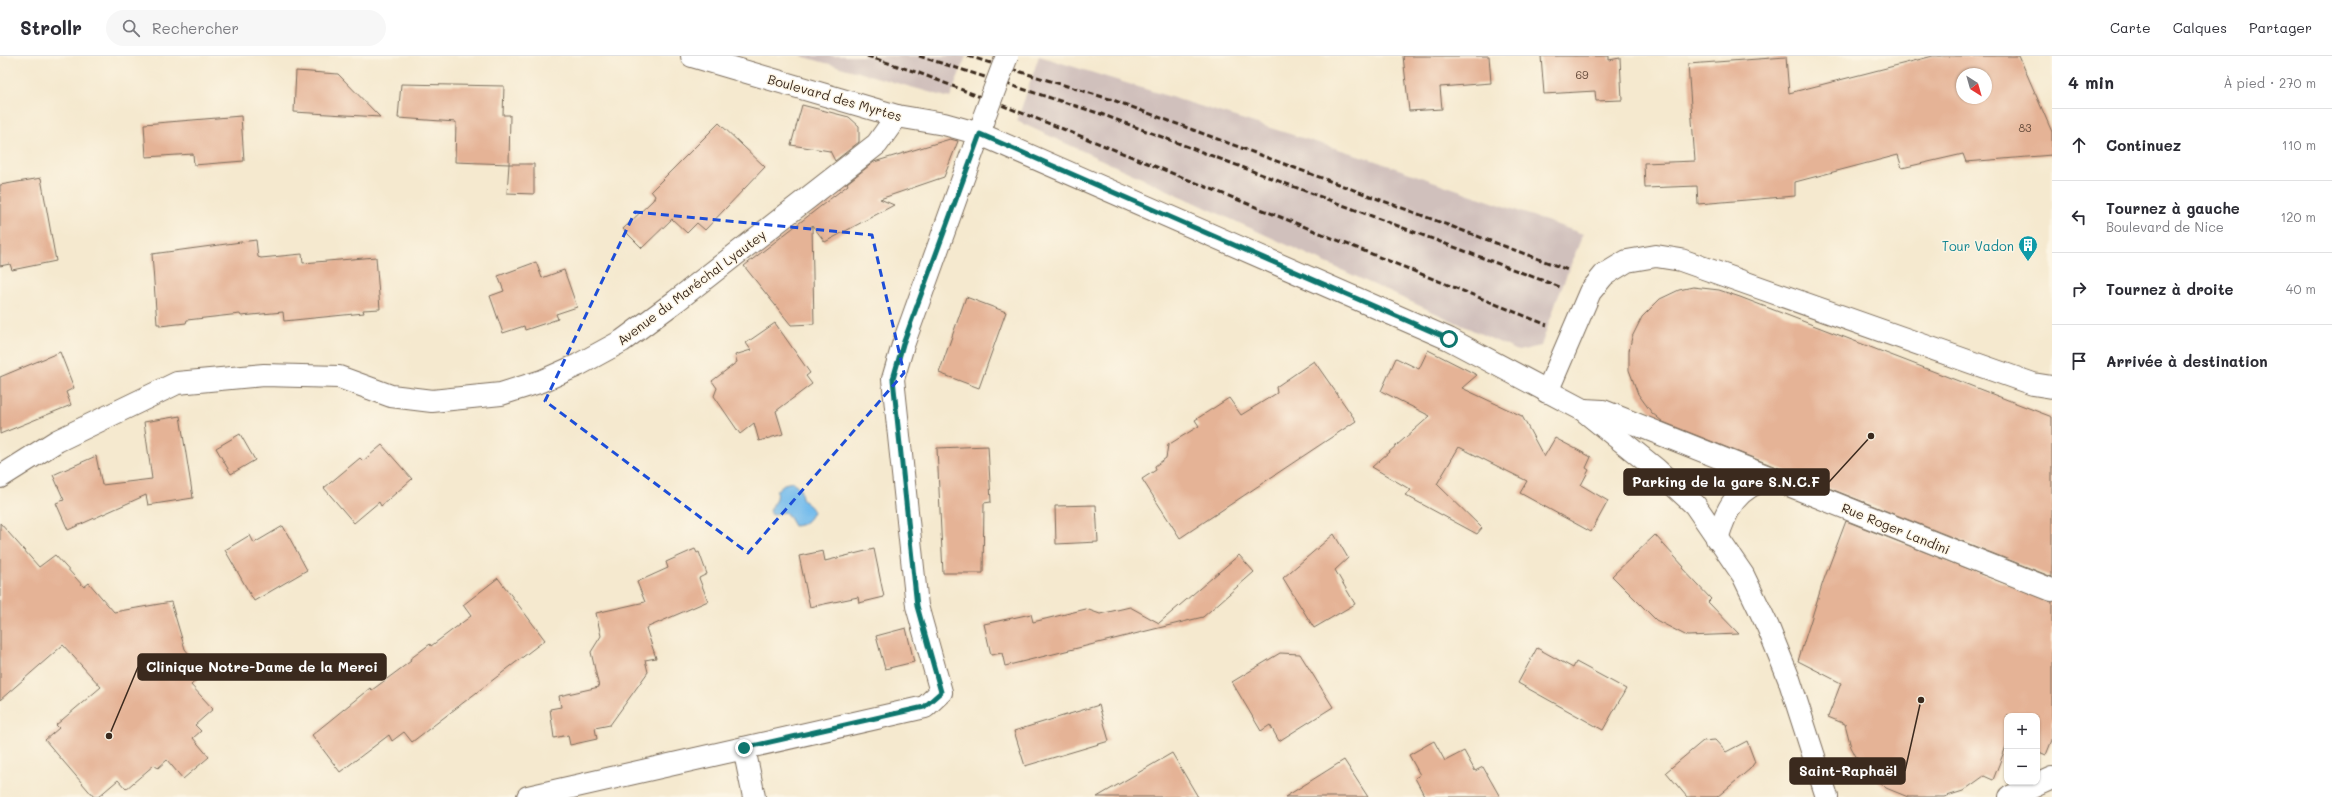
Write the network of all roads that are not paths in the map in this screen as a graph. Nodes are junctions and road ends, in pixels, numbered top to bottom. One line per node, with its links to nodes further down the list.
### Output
1 (692, 56): 3 (street, Boulevard des Myrtes)
2 (1007, 56): 4 (street, bridge)
3 (897, 116): 4 (street, Boulevard des Myrtes); 8 (street, Avenue du Maréchal Lyautey)
4 (982, 126): 6 (street, Boulevard des Myrtes); 12 (street)
5 (2052, 387): 6 (street)
6 (1547, 392): 7 (street, Boulevard des Myrtes)
7 (1583, 410): 9 (street, Rue Roger Landini); 10 (street)
8 (0, 477)
9 (1770, 478): 10 (street); 11 (street, Rue Roger Landini)
10 (1717, 539): 16 (street)
11 (2052, 590)
12 (744, 748): 14 (street); 15 (street)
13 (2052, 778): 17 (street)
14 (528, 797)
15 (754, 797)
16 (1828, 797)
17 (2010, 797)

